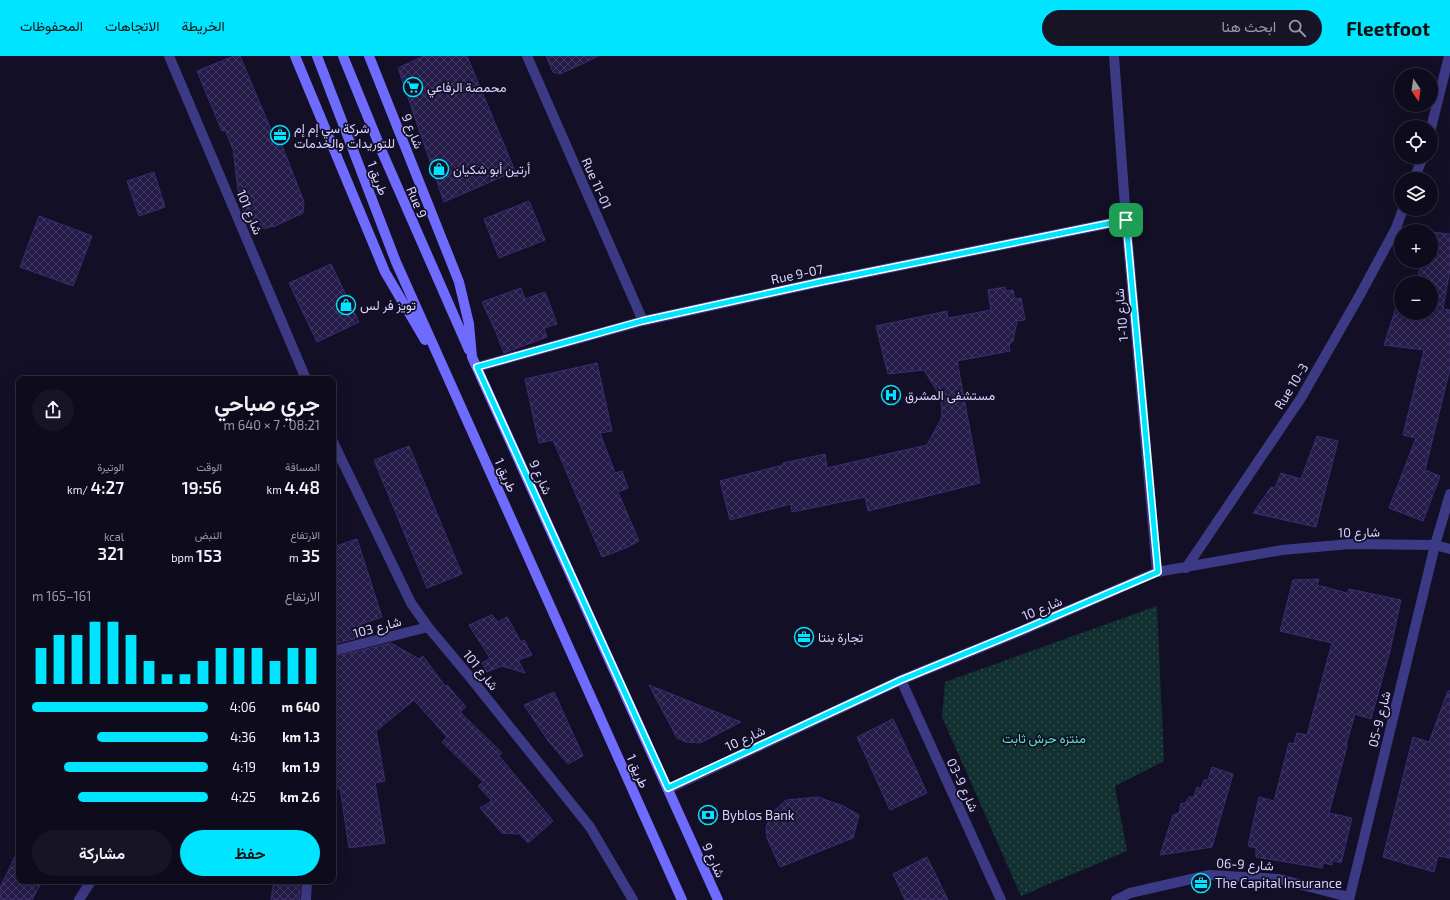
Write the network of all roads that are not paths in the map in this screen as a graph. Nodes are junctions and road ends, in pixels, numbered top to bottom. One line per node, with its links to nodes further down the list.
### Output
1 (169, 56): 16 (street, شارع 101)
2 (295, 56): 15 (main road)
3 (317, 56): 15 (main road, طريق 1)
4 (343, 56): 13 (main road, Rue 9)
5 (369, 56): 13 (main road, شارع 9)
6 (527, 56): 12 (street, Rue 11-01)
7 (1114, 56): 11 (street, شارع 10-1)
8 (1448, 56): 9 (street)
9 (1433, 120)
10 (1400, 216): 21 (street, Rue 10-3)
11 (1126, 220): 12 (street, Rue 9-07); 22 (street, شارع 10-1)
12 (642, 321): 14 (street, Rue 9-07)
13 (472, 357): 14 (main road, شارع 9)
14 (477, 367): 26 (main road, شارع 9)
15 (444, 370): 33 (main road, طريق 1)
16 (305, 376)
17 (336, 448): 23 (street, شارع 101)
18 (1450, 494): 19 (street, شارع 9-05)
19 (1435, 545): 20 (street, شارع 10); 21 (street, شارع 10); 29 (street, شارع 9-05)
20 (1450, 549)
21 (1186, 568): 22 (street, شارع 10)
22 (1158, 572): 25 (street, شارع 10)
23 (428, 627): 24 (street, شارع 103); 32 (street, شارع 101)
24 (336, 651)
25 (901, 680): 26 (street, شارع 10); 35 (street, شارع 9-03)
26 (668, 788): 34 (main road, شارع 9)
27 (89, 884): 30 (street)
28 (307, 884): 31 (street)
29 (1349, 898): 36 (street, شارع 9-06)
30 (78, 900)
31 (306, 900)
32 (633, 900)
33 (682, 900)
34 (718, 900)
35 (1001, 900)
36 (1116, 900)

